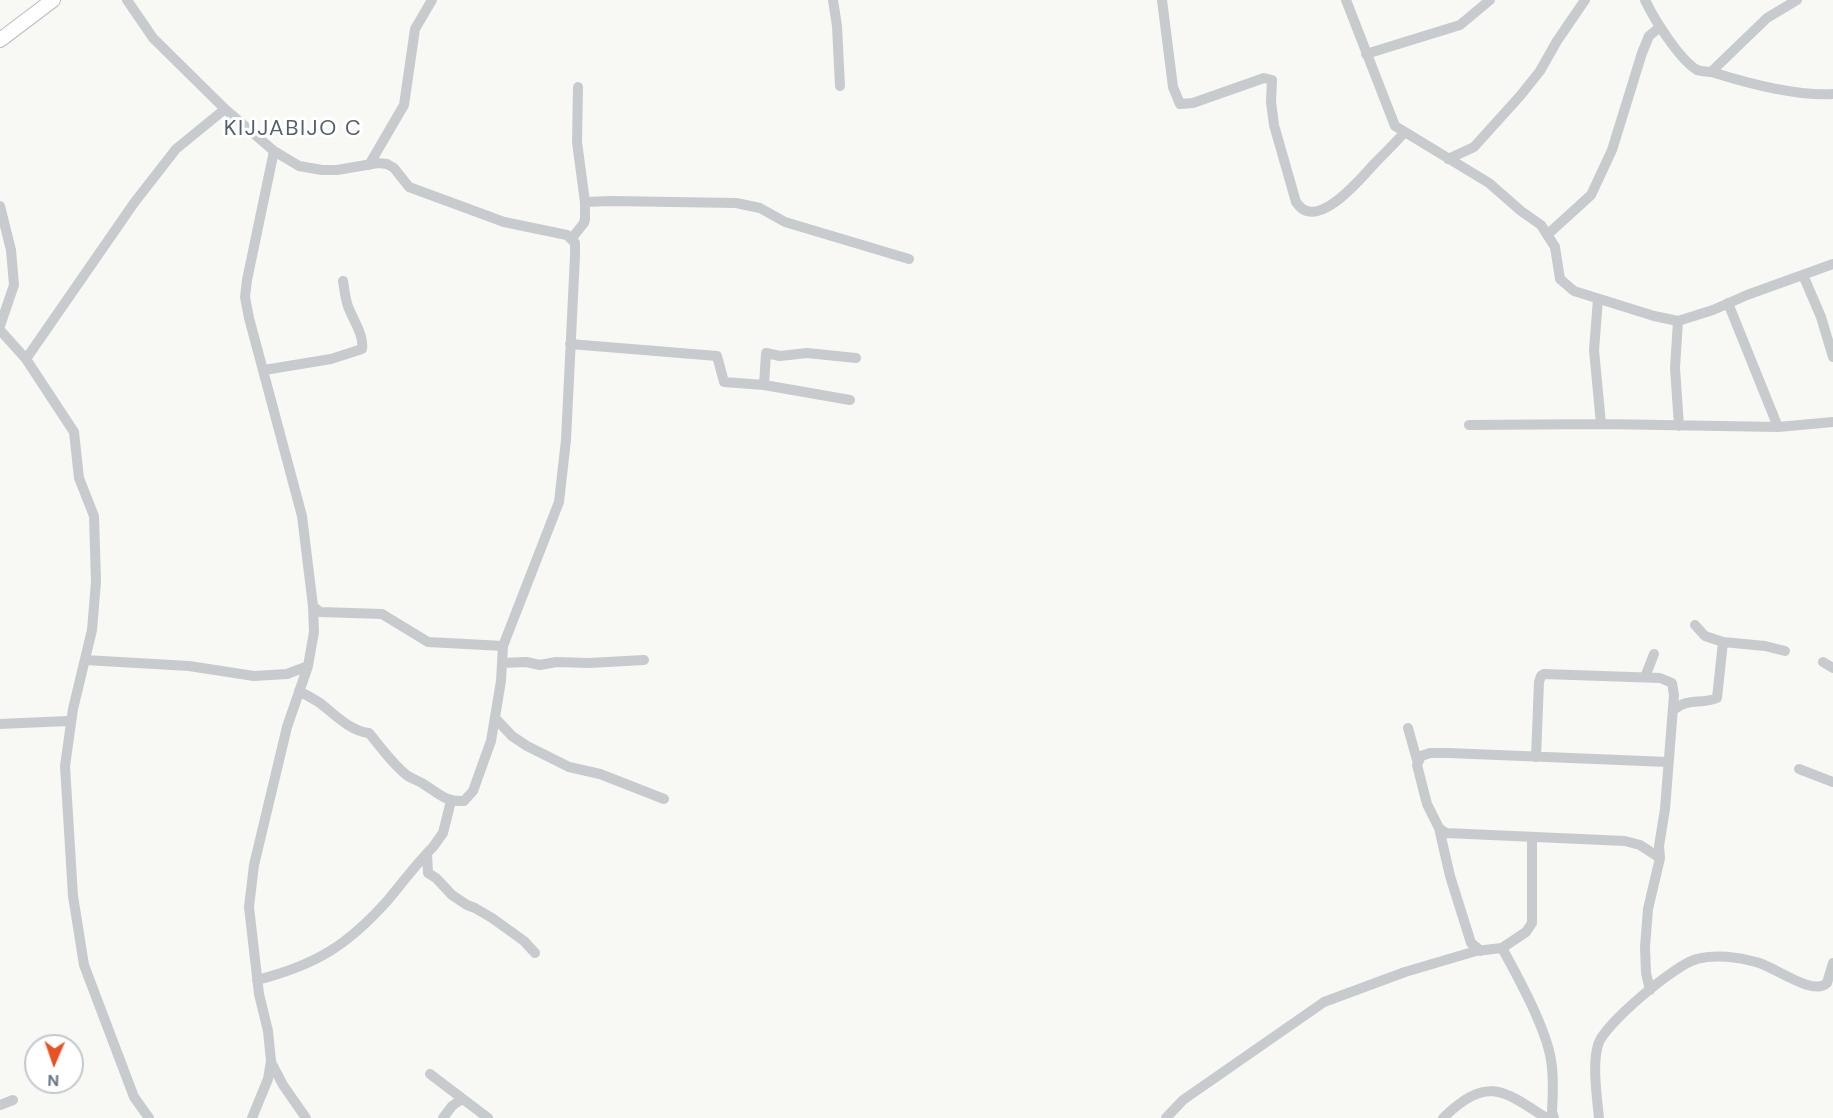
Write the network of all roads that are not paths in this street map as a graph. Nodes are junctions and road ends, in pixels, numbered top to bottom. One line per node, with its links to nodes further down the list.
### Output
1 (53, 0): 12 (main road)
2 (127, 0): 18 (street)
3 (432, 0): 22 (street)
4 (833, 0): 15 (street)
5 (1162, 0): 19 (street)
6 (1346, 0): 13 (street)
7 (1490, 0): 13 (street)
8 (1585, 0): 21 (street)
9 (1645, 0): 11 (street)
10 (1797, 0): 14 (street)
11 (1660, 27): 14 (street); 25 (street)
12 (0, 40)
13 (1366, 54): 19 (street)
14 (1711, 72): 17 (street)
15 (840, 86)
16 (578, 87): 23 (street)
17 (1833, 94)
18 (225, 109): 20 (street); 39 (street)
19 (1404, 133): 21 (street)
20 (274, 151): 22 (street); 40 (street)
21 (1448, 159): 25 (street)
22 (369, 165): 26 (street)
23 (585, 202): 26 (street); 27 (street)
24 (0, 206): 34 (street)
25 (1547, 235): 31 (street)
26 (572, 238): 36 (street)
27 (909, 259)
28 (1833, 264): 29 (street)
29 (1803, 274): 32 (street); 37 (street)
30 (343, 281): 40 (street)
31 (1598, 299): 33 (street); 44 (street)
32 (1728, 303): 33 (street); 47 (street)
33 (1678, 321): 46 (street)
34 (0, 326)
35 (0, 330): 39 (street)
36 (570, 344): 41 (street); 51 (street)
37 (1833, 357)
38 (856, 358): 41 (street)
39 (26, 359): 54 (street)
40 (264, 370): 48 (street)
41 (764, 385): 42 (street)
42 (850, 400)
43 (1833, 423): 47 (street)
44 (1601, 424): 45 (street); 46 (street)
45 (1469, 425)
46 (1679, 426): 47 (street)
47 (1778, 427)
48 (313, 606): 51 (street); 58 (street)
49 (1695, 625): 50 (street)
50 (1723, 642): 52 (street); 62 (street)
51 (503, 646): 57 (street)
52 (1785, 651)
53 (1654, 654): 60 (street)
54 (85, 660): 58 (street); 89 (street)
55 (644, 660): 57 (street)
56 (1822, 662): 59 (street)
57 (502, 663): 63 (street)
58 (308, 666): 61 (street)
59 (1833, 668)
60 (1645, 677): 62 (street); 67 (street)
61 (299, 691): 73 (street); 82 (street)
62 (1673, 710): 69 (street)
63 (496, 719): 72 (street); 73 (street)
64 (67, 722): 65 (street)
65 (0, 724)
66 (1408, 728): 68 (street)
67 (1536, 757): 68 (street); 69 (street)
68 (1418, 760): 74 (street)
69 (1668, 762): 77 (street)
70 (1799, 769): 71 (street)
71 (1833, 782)
72 (664, 799)
73 (451, 801): 76 (street)
74 (1439, 828): 75 (street); 79 (street)
75 (1532, 837): 77 (street); 78 (street)
76 (427, 854): 80 (street); 82 (street)
77 (1660, 858): 83 (street)
78 (1502, 948): 79 (street); 97 (street)
79 (1481, 951): 94 (street)
80 (535, 952)
81 (1833, 963): 83 (street)
82 (257, 980): 84 (street)
83 (1650, 990): 98 (street)
84 (271, 1061): 90 (street); 91 (street)
85 (430, 1074): 86 (street)
86 (462, 1099): 92 (street); 93 (street)
87 (13, 1100): 88 (street)
88 (0, 1105)
89 (149, 1118)
90 (252, 1118)
91 (306, 1118)
92 (443, 1118)
93 (488, 1118)
94 (1166, 1118)
95 (1443, 1118): 96 (street)
96 (1546, 1118)
97 (1554, 1118)
98 (1599, 1118)

